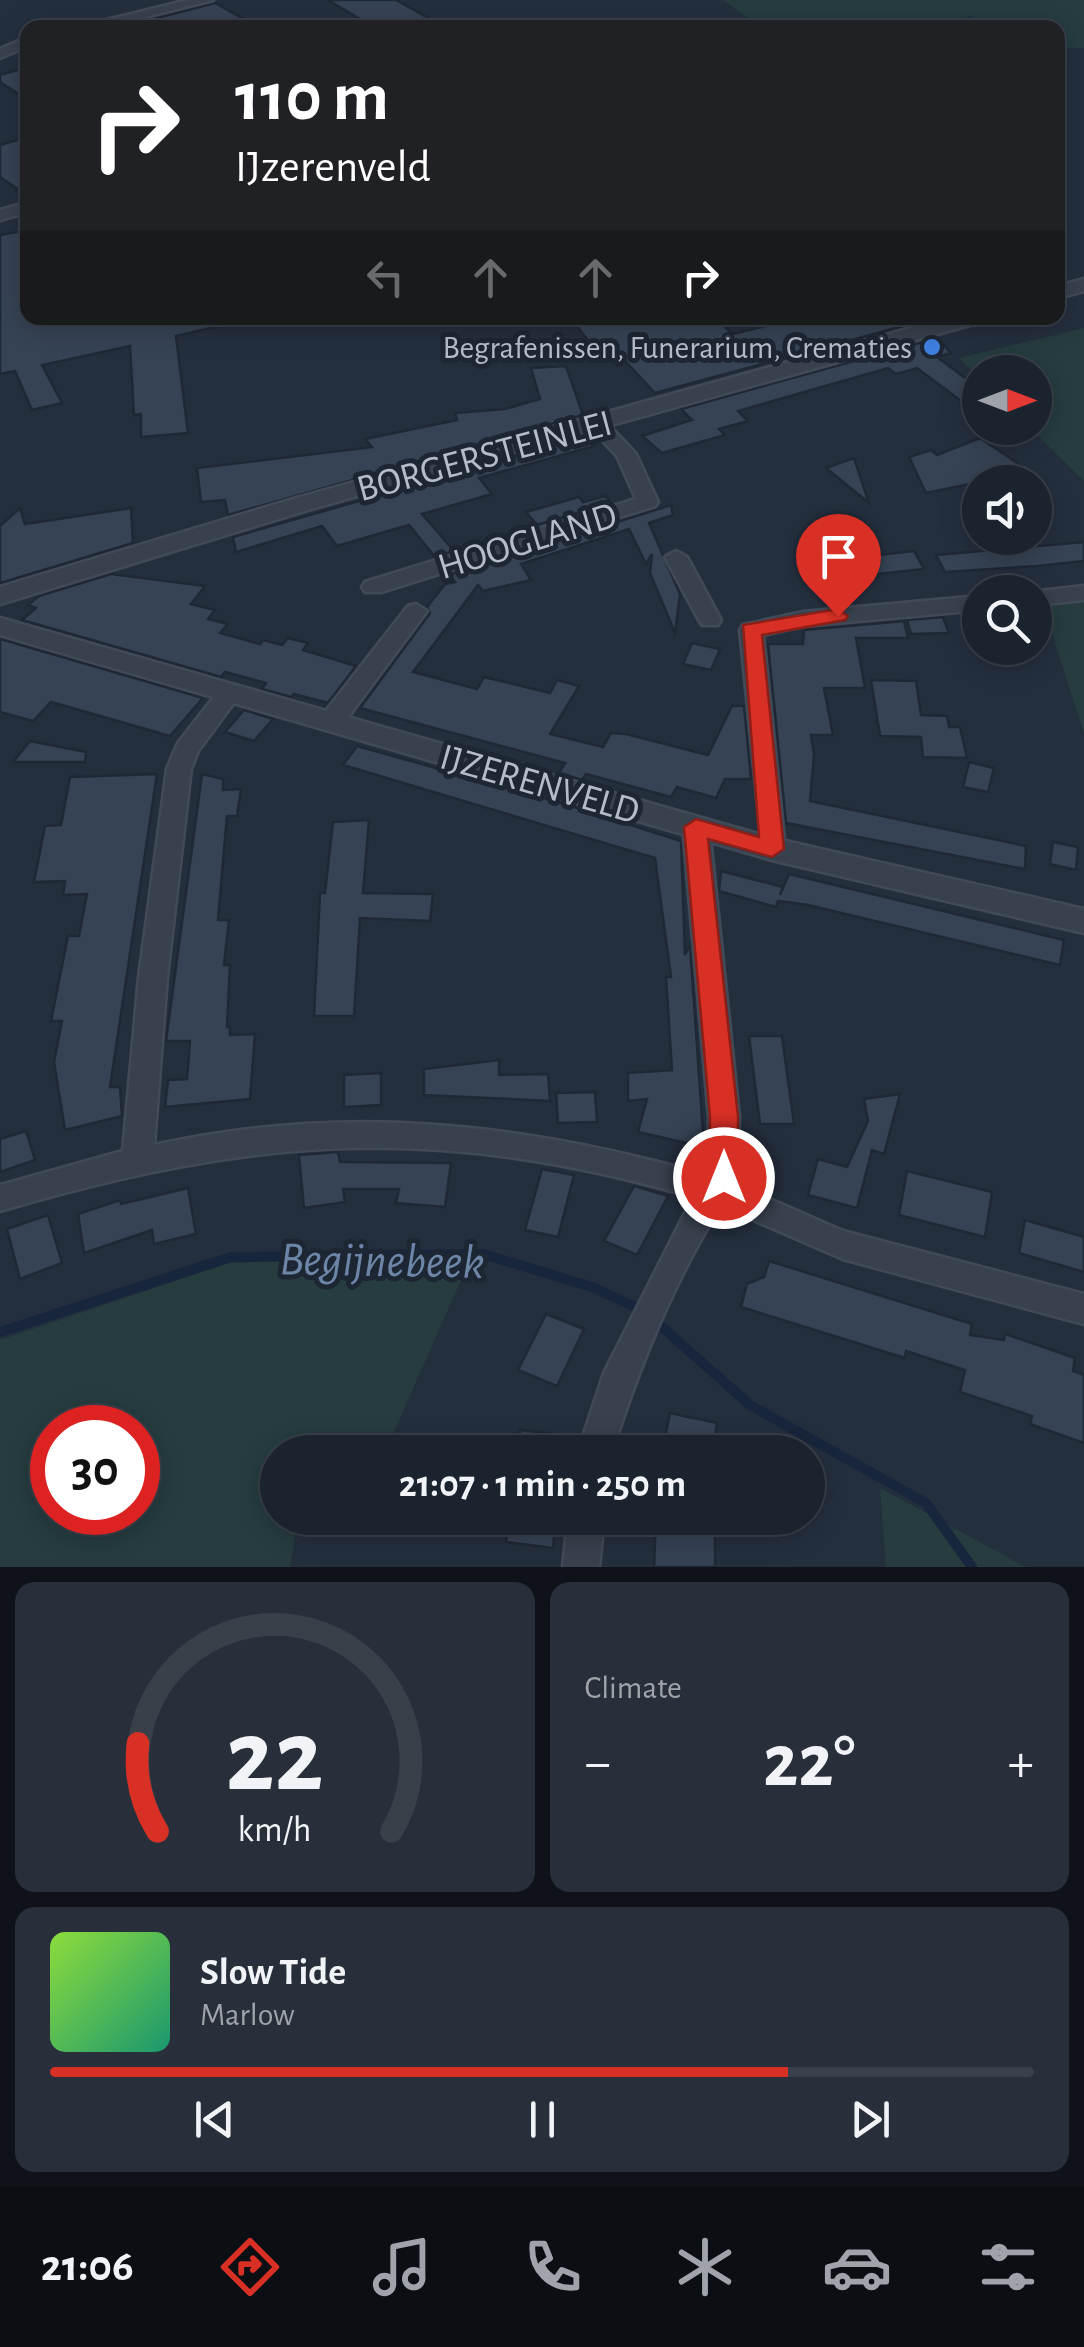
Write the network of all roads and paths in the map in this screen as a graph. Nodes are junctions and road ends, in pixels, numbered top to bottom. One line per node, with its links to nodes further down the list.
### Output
1 (206, 0): 2 (street)
2 (117, 20)
3 (945, 325): 4 (street, BORGERSTEINLEI)
4 (598, 425): 6 (street, HOOGLAND); 8 (street, BORGERSTEINLEI)
5 (676, 557): 12 (street)
6 (373, 587)
7 (1084, 593): 9 (street)
8 (0, 596)
9 (1052, 596)
10 (962, 605): 17 (street)
11 (416, 611): 15 (street)
12 (710, 620)
13 (0, 626): 14 (street, IJZERENVELD)
14 (230, 693): 15 (street, IJZERENVELD); 19 (street)
15 (331, 722): 16 (street, IJZERENVELD)
16 (696, 827): 17 (street, IJZERENVELD); 20 (street)
17 (772, 849): 18 (street, IJZERENVELD)
18 (1084, 921)
19 (138, 1158): 20 (street); 21 (street)
20 (714, 1190): 22 (street); 23 (street)
21 (0, 1198)
22 (1084, 1309)
23 (600, 1435)
24 (584, 1535): 25 (street)
25 (581, 1567)

